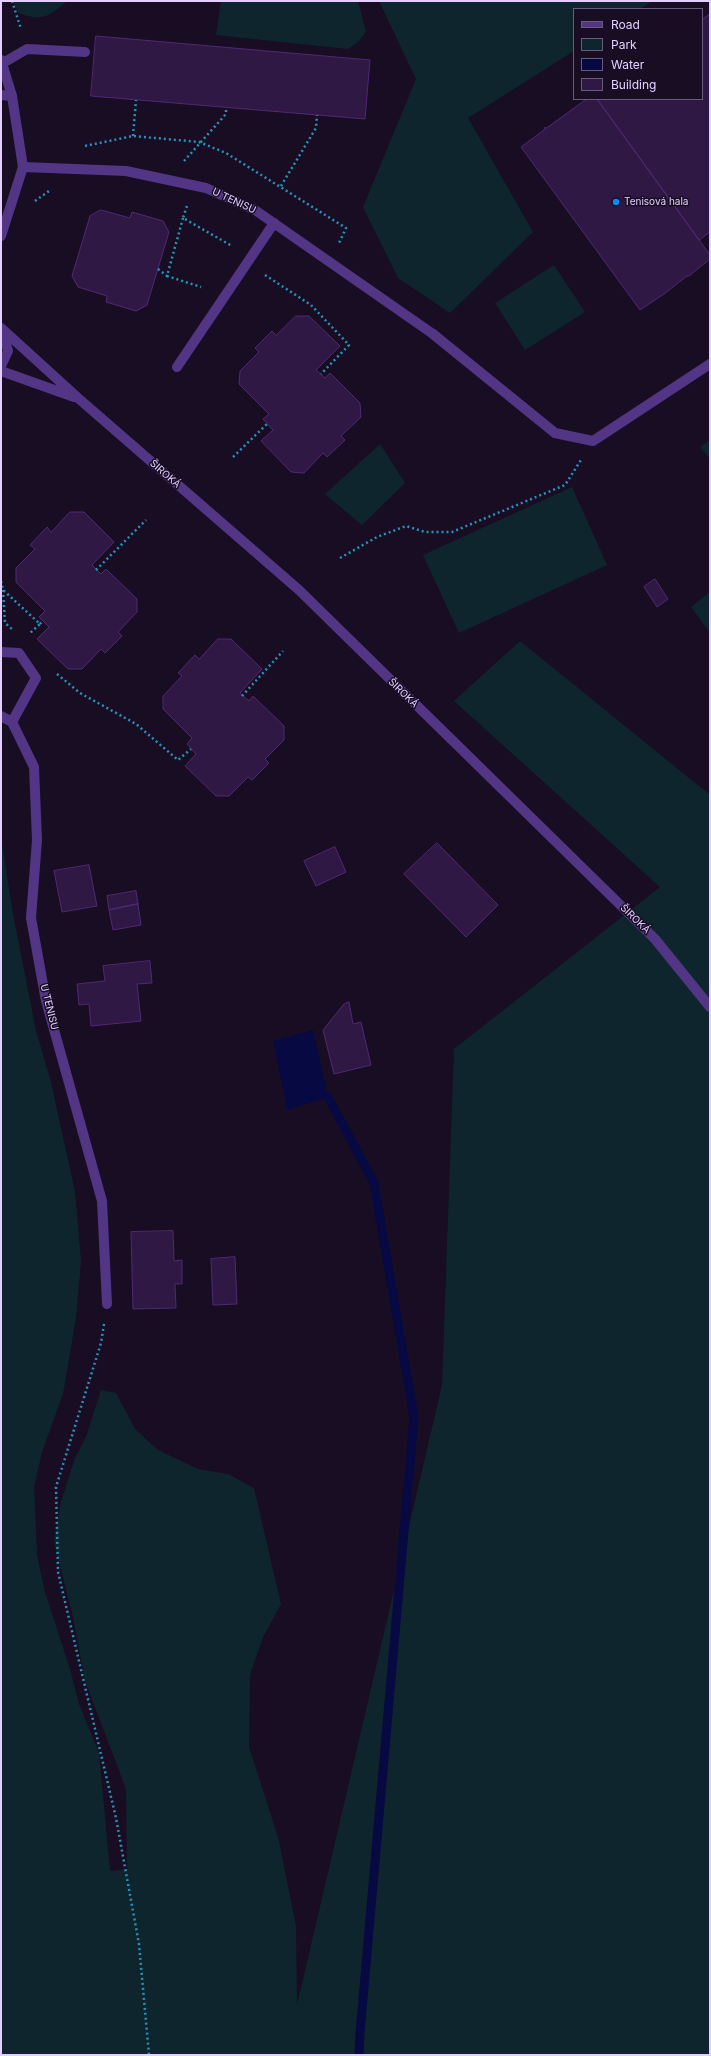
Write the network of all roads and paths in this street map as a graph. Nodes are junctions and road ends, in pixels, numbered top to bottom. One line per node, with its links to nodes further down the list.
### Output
1 (12, 1): 2 (path)
2 (27, 49): 3 (street); 4 (street)
3 (85, 52)
4 (2, 62): 6 (street)
5 (1, 95): 6 (street)
6 (12, 96): 12 (street)
7 (136, 100): 10 (path)
8 (226, 107): 11 (path)
9 (317, 115): 13 (path)
10 (133, 136)
11 (183, 162)
12 (23, 166): 18 (street, U TENISU); 19 (street)
13 (280, 186)
14 (55, 191): 16 (path)
15 (188, 201): 17 (path)
16 (33, 203)
17 (183, 218): 20 (path); 22 (path)
18 (274, 223): 20 (street); 32 (street, U TENISU)
19 (1, 236)
20 (247, 264): 27 (street); 29 (path)
21 (158, 269): 22 (path)
22 (167, 276): 23 (path)
23 (201, 287)
24 (1, 328): 26 (street, ŠIROKÁ); 30 (street, ŠIROKÁ)
25 (710, 364): 32 (street)
26 (1, 366)
27 (177, 367)
28 (1, 371): 30 (street, ŠIROKÁ)
29 (320, 374)
30 (78, 398): 50 (street, ŠIROKÁ)
31 (267, 424): 33 (path)
32 (593, 441): 35 (path)
33 (233, 457)
34 (146, 520): 36 (path)
35 (340, 558)
36 (96, 570)
37 (1, 582): 38 (path)
38 (3, 590): 40 (path); 41 (path)
39 (43, 620): 40 (path)
40 (40, 624): 42 (path)
41 (14, 632)
42 (28, 635)
43 (283, 651): 46 (path)
44 (1, 652): 48 (street)
45 (56, 673): 49 (path)
46 (242, 696)
47 (1, 716): 48 (street)
48 (12, 722): 51 (street, U TENISU)
49 (192, 749)
50 (710, 1007)
51 (107, 1304): 52 (path)
52 (148, 2055)

